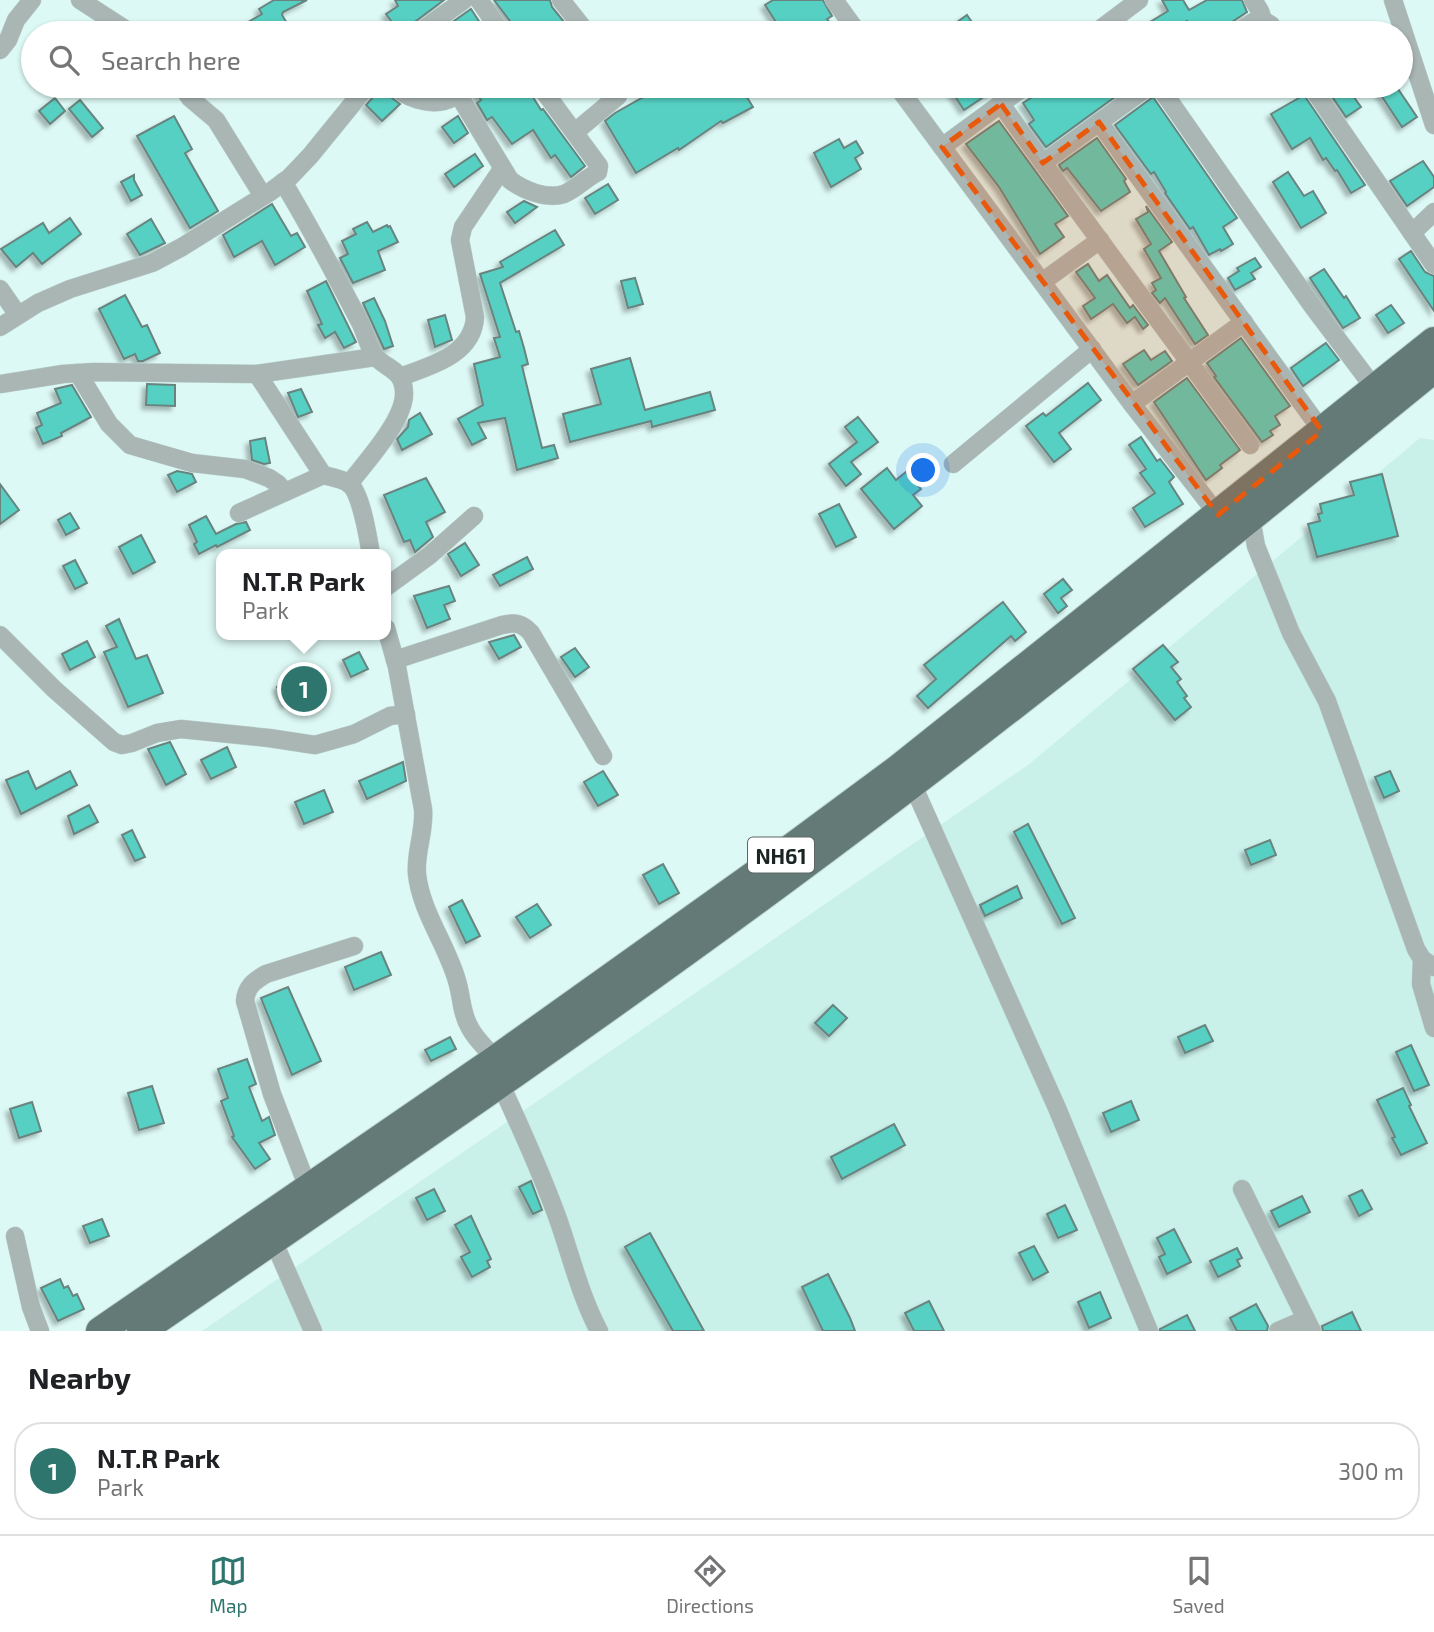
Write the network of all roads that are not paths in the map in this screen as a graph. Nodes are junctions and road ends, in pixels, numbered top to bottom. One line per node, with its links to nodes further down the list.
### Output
1 (32, 0): 19 (street)
2 (80, 0): 11 (street)
3 (464, 0): 12 (street)
4 (479, 0): 13 (street)
5 (561, 0): 14 (street)
6 (834, 0): 15 (street)
7 (1253, 0): 10 (street)
8 (1393, 0): 18 (street)
9 (1131, 3): 16 (street)
10 (1263, 20): 17 (street)
11 (112, 21)
12 (435, 21)
13 (494, 21)
14 (578, 21)
15 (850, 21)
16 (1120, 21)
17 (1258, 21)
18 (1400, 21)
19 (0, 50)
20 (1413, 61): 35 (street)
21 (190, 98): 41 (street)
22 (357, 98): 40 (street)
23 (413, 98): 24 (street)
24 (450, 98)
25 (467, 98): 39 (street)
26 (549, 98): 36 (street)
27 (616, 98): 36 (street)
28 (906, 98): 37 (street)
29 (1008, 98): 33 (street)
30 (1132, 98): 34 (street)
31 (1167, 98): 60 (street)
32 (1319, 98): 43 (street)
33 (1000, 104): 37 (street); 38 (street)
34 (1099, 122): 38 (street); 49 (street)
35 (1434, 125)
36 (575, 132): 39 (street)
37 (942, 148): 46 (street)
38 (1042, 163): 44 (street)
39 (502, 169): 58 (street)
40 (283, 182): 41 (street); 53 (street)
41 (263, 196): 48 (street)
42 (1434, 212): 43 (street)
43 (1412, 233): 45 (street)
44 (1100, 240): 46 (street); 54 (street)
45 (1434, 265)
46 (1042, 282): 52 (street)
47 (0, 289): 48 (street)
48 (18, 315): 50 (street)
49 (1244, 322): 54 (street); 62 (street)
50 (0, 327)
51 (1434, 341): 60 (highway, NH61)
52 (1092, 349): 61 (street); 64 (street)
53 (375, 356): 57 (street); 58 (street)
54 (1189, 362): 61 (street); 63 (street)
55 (1434, 369): 70 (highway, NH61)
56 (78, 373): 57 (street); 59 (street); 67 (street)
57 (257, 374): 65 (street)
58 (401, 377): 66 (street)
59 (0, 384)
60 (1375, 389): 62 (highway, NH61)
61 (1132, 404): 70 (street)
62 (1322, 431): 70 (highway, NH61)
63 (1250, 445)
64 (953, 464)
65 (323, 475): 66 (street); 67 (street)
66 (349, 484): 71 (street)
67 (285, 492): 68 (street)
68 (239, 513)
69 (474, 516): 72 (street)
70 (1234, 522): 78 (highway, NH61); 80 (street); 82 (highway, NH61)
71 (370, 549)
72 (391, 583)
73 (0, 635): 76 (street)
74 (389, 640): 75 (street)
75 (395, 660): 76 (street); 77 (street)
76 (406, 714): 82 (street)
77 (603, 756)
78 (912, 783): 82 (highway, NH61); 93 (street)
79 (354, 946): 83 (street)
80 (1428, 963): 81 (street)
81 (1434, 1028)
82 (501, 1073): 83 (highway, NH61); 86 (highway, NH61); 92 (street)
83 (308, 1188): 89 (highway, NH61)
84 (1242, 1189): 87 (street)
85 (15, 1236): 88 (street)
86 (273, 1240): 90 (highway, NH61); 91 (street)
87 (1309, 1325): 94 (street)
88 (40, 1331)
89 (100, 1331)
90 (141, 1331)
91 (313, 1331)
92 (599, 1331)
93 (1149, 1331)
94 (1278, 1331)

